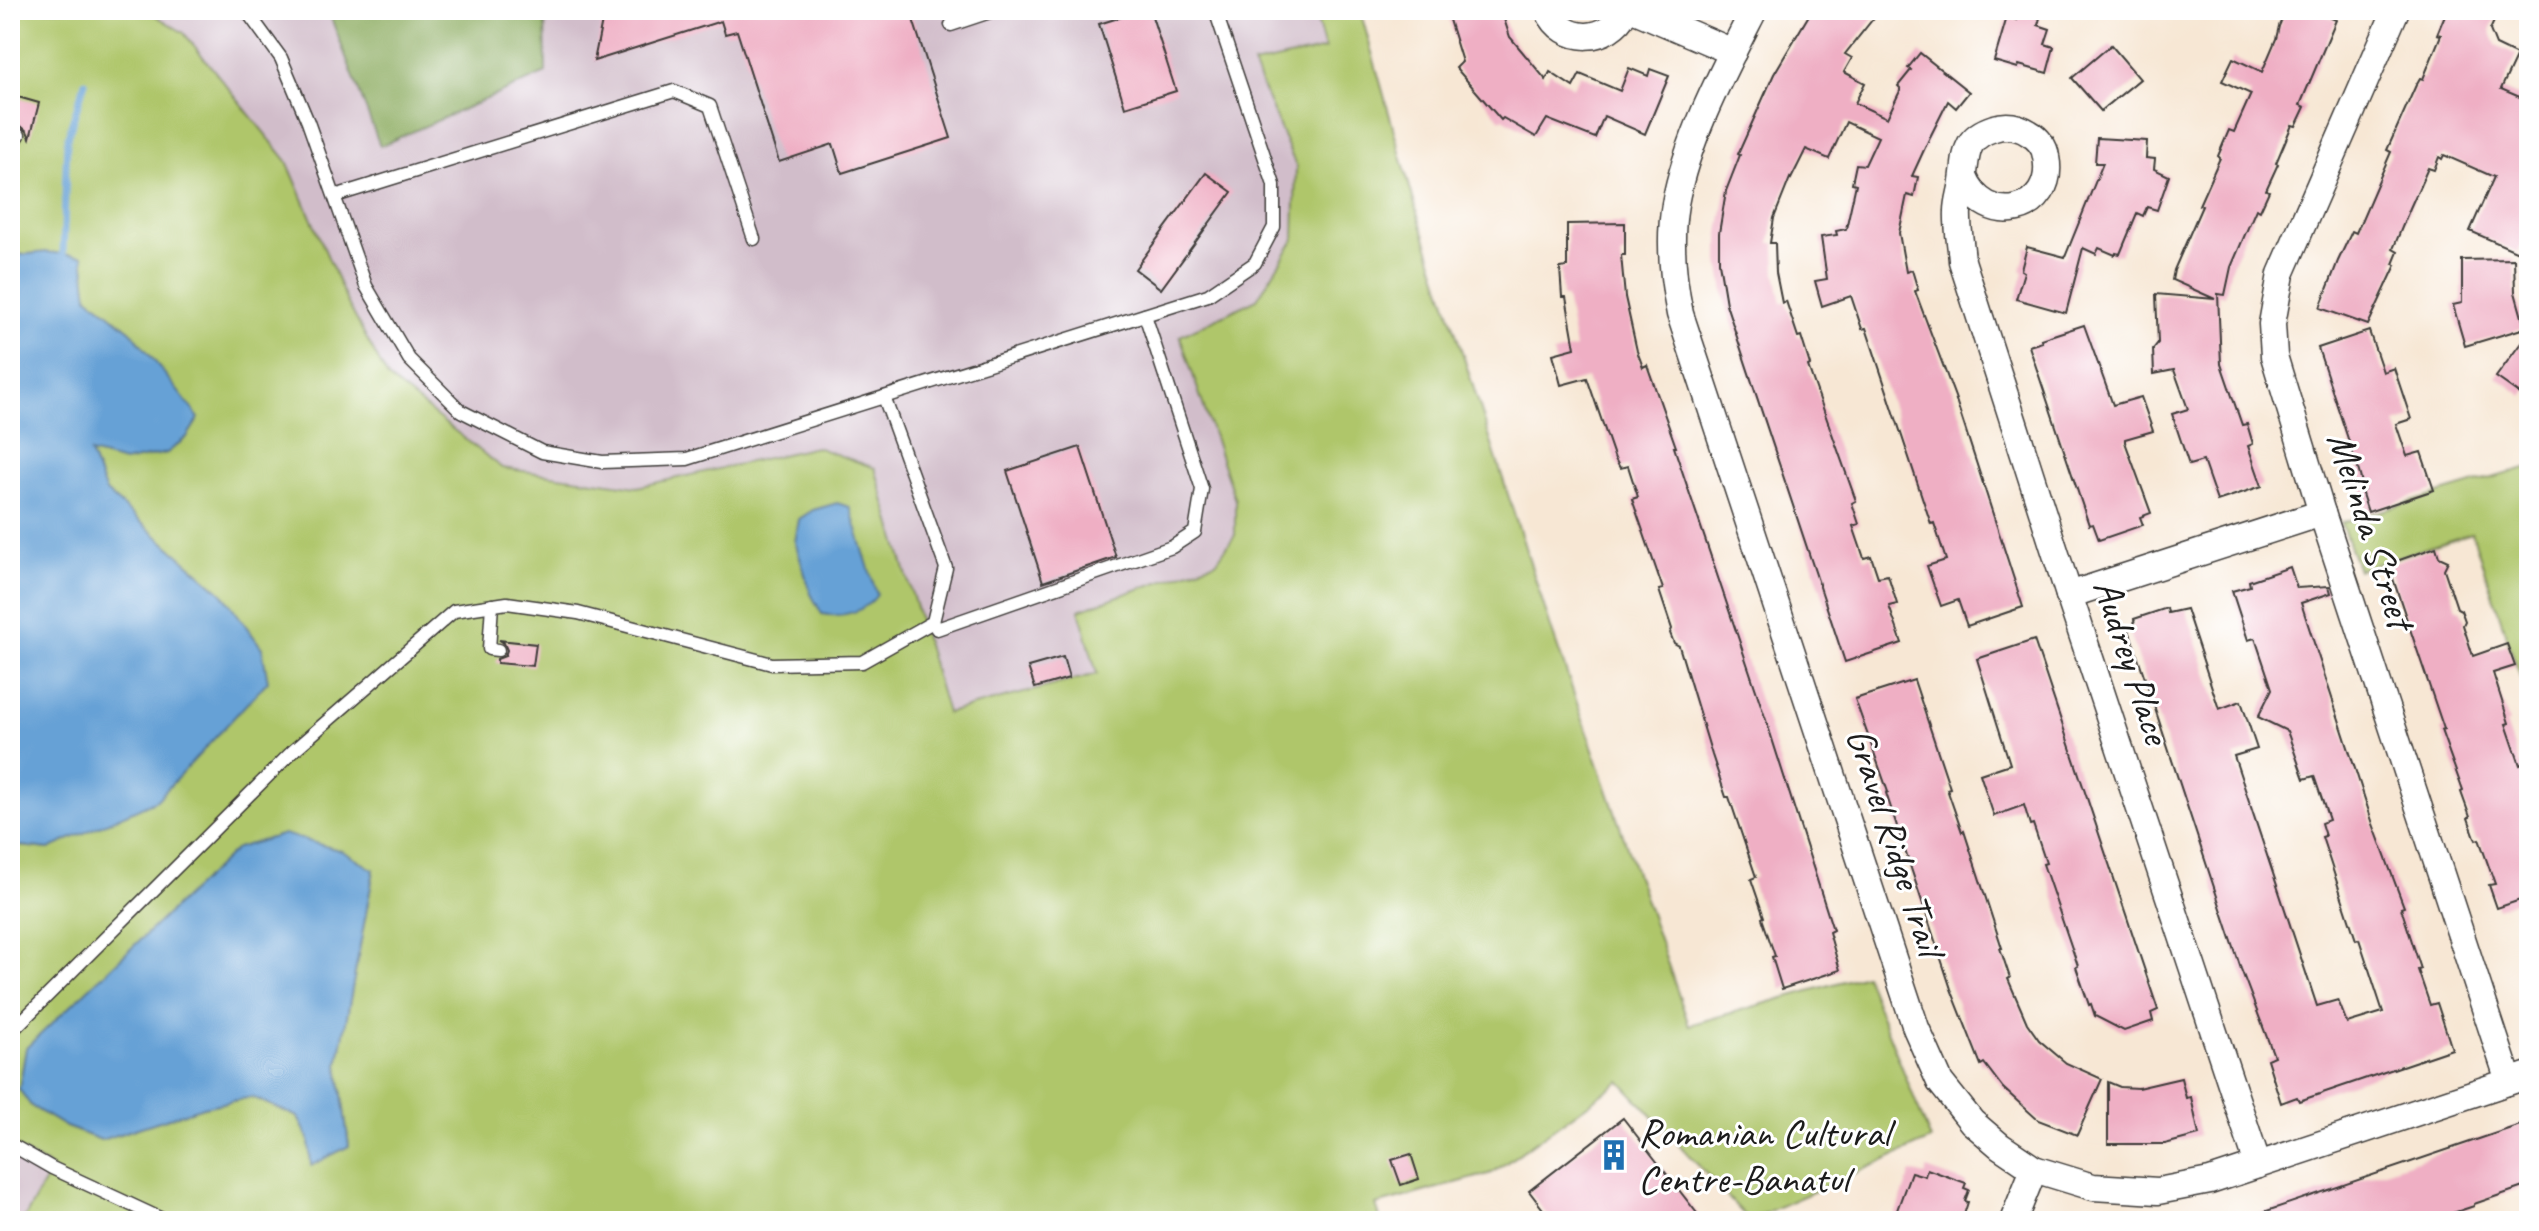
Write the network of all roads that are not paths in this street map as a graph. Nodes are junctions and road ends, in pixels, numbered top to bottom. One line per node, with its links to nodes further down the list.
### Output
1 (246, 10): 14 (lane)
2 (996, 10): 9 (lane)
3 (1215, 10): 16 (lane)
4 (1548, 10): 5 (street)
5 (1626, 10)
6 (1635, 10): 10 (street)
7 (1754, 10): 10 (street, Gravel Ridge Trail)
8 (2396, 10): 18 (street, Melinda Street)
9 (951, 25)
10 (1733, 52): 27 (street, Gravel Ridge Trail)
11 (19, 135): 12 (lane)
12 (10, 147)
13 (1964, 177): 19 (street, Audrey Place)
14 (335, 196): 15 (lane); 17 (lane)
15 (754, 239)
16 (1145, 315): 17 (lane); 21 (lane)
17 (884, 397): 21 (lane)
18 (2322, 513): 19 (street); 24 (street, Melinda Street)
19 (2069, 595): 26 (street, Audrey Place)
20 (492, 605): 21 (lane); 22 (lane); 23 (lane)
21 (933, 622)
22 (498, 650)
23 (10, 1033)
24 (2519, 1078): 26 (street, Gravel Ridge Trail)
25 (10, 1144): 28 (lane)
26 (2258, 1165): 27 (street, Gravel Ridge Trail)
27 (2034, 1169): 29 (street)
28 (166, 1221)
29 (2013, 1221)

